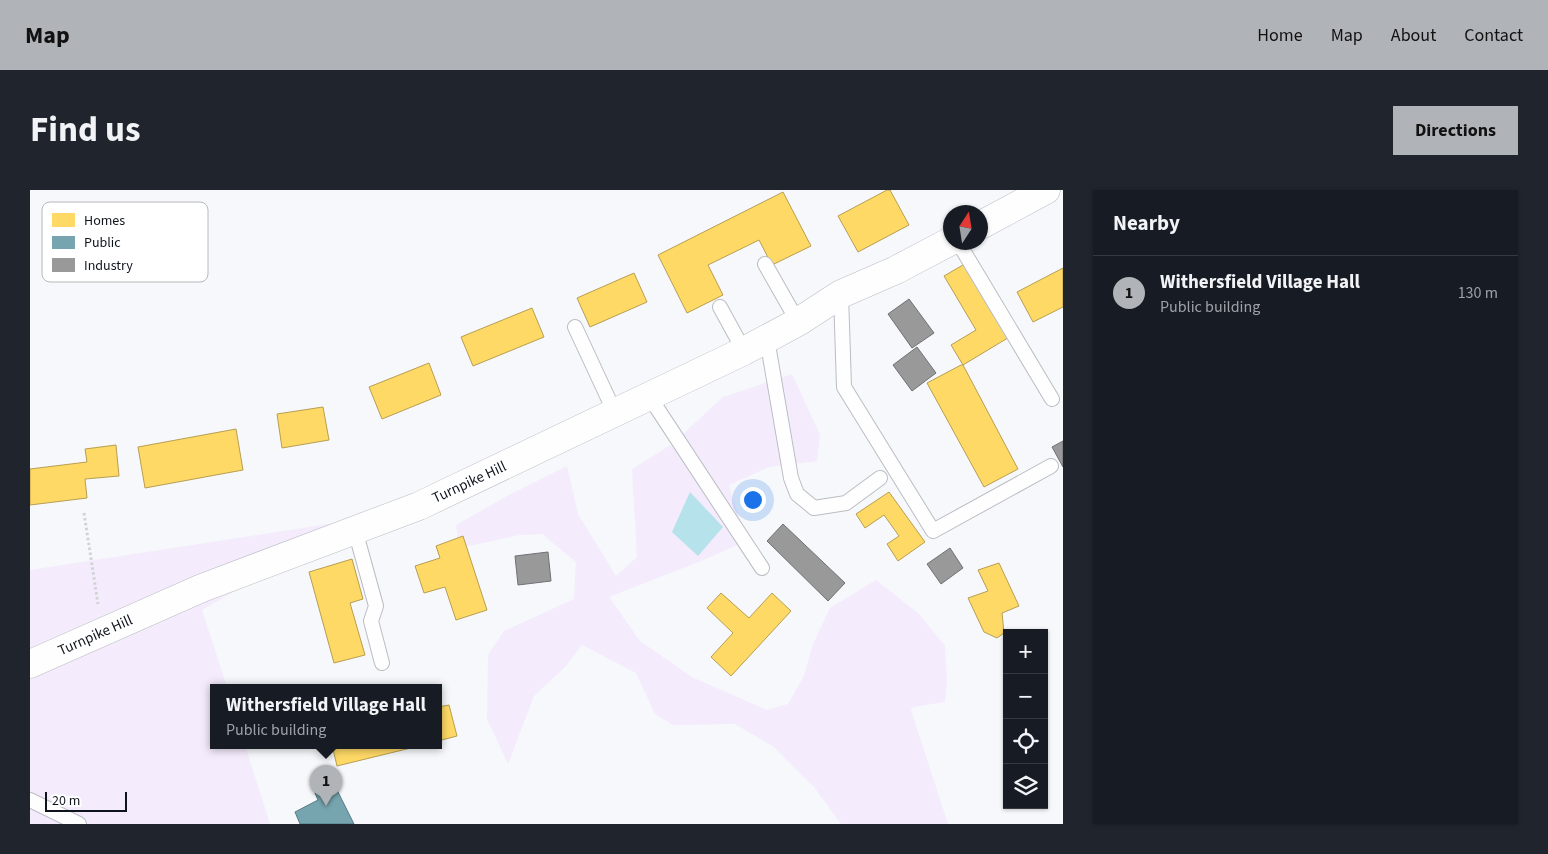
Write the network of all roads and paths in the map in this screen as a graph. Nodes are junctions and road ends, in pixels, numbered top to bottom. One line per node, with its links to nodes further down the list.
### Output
1 (1046, 190): 2 (street)
2 (988, 221)
3 (943, 245): 6 (street, Turnpike Hill)
4 (963, 250): 12 (lane)
5 (765, 264): 8 (lane)
6 (841, 294): 8 (street, Turnpike Hill); 14 (lane)
7 (720, 307): 10 (lane)
8 (798, 322): 10 (street, Turnpike Hill)
9 (575, 327): 13 (lane)
10 (755, 345): 11 (street, Turnpike Hill); 15 (lane)
11 (649, 396): 13 (street, Turnpike Hill); 18 (lane)
12 (1052, 400)
13 (615, 412): 17 (street, Turnpike Hill)
14 (1051, 466)
15 (880, 478)
16 (84, 513): 19 (path)
17 (355, 530): 19 (street, Turnpike Hill); 20 (lane)
18 (762, 568)
19 (102, 632): 21 (street, Turnpike Hill)
20 (382, 663)
21 (30, 664)
22 (30, 800): 23 (lane)
23 (79, 824)

